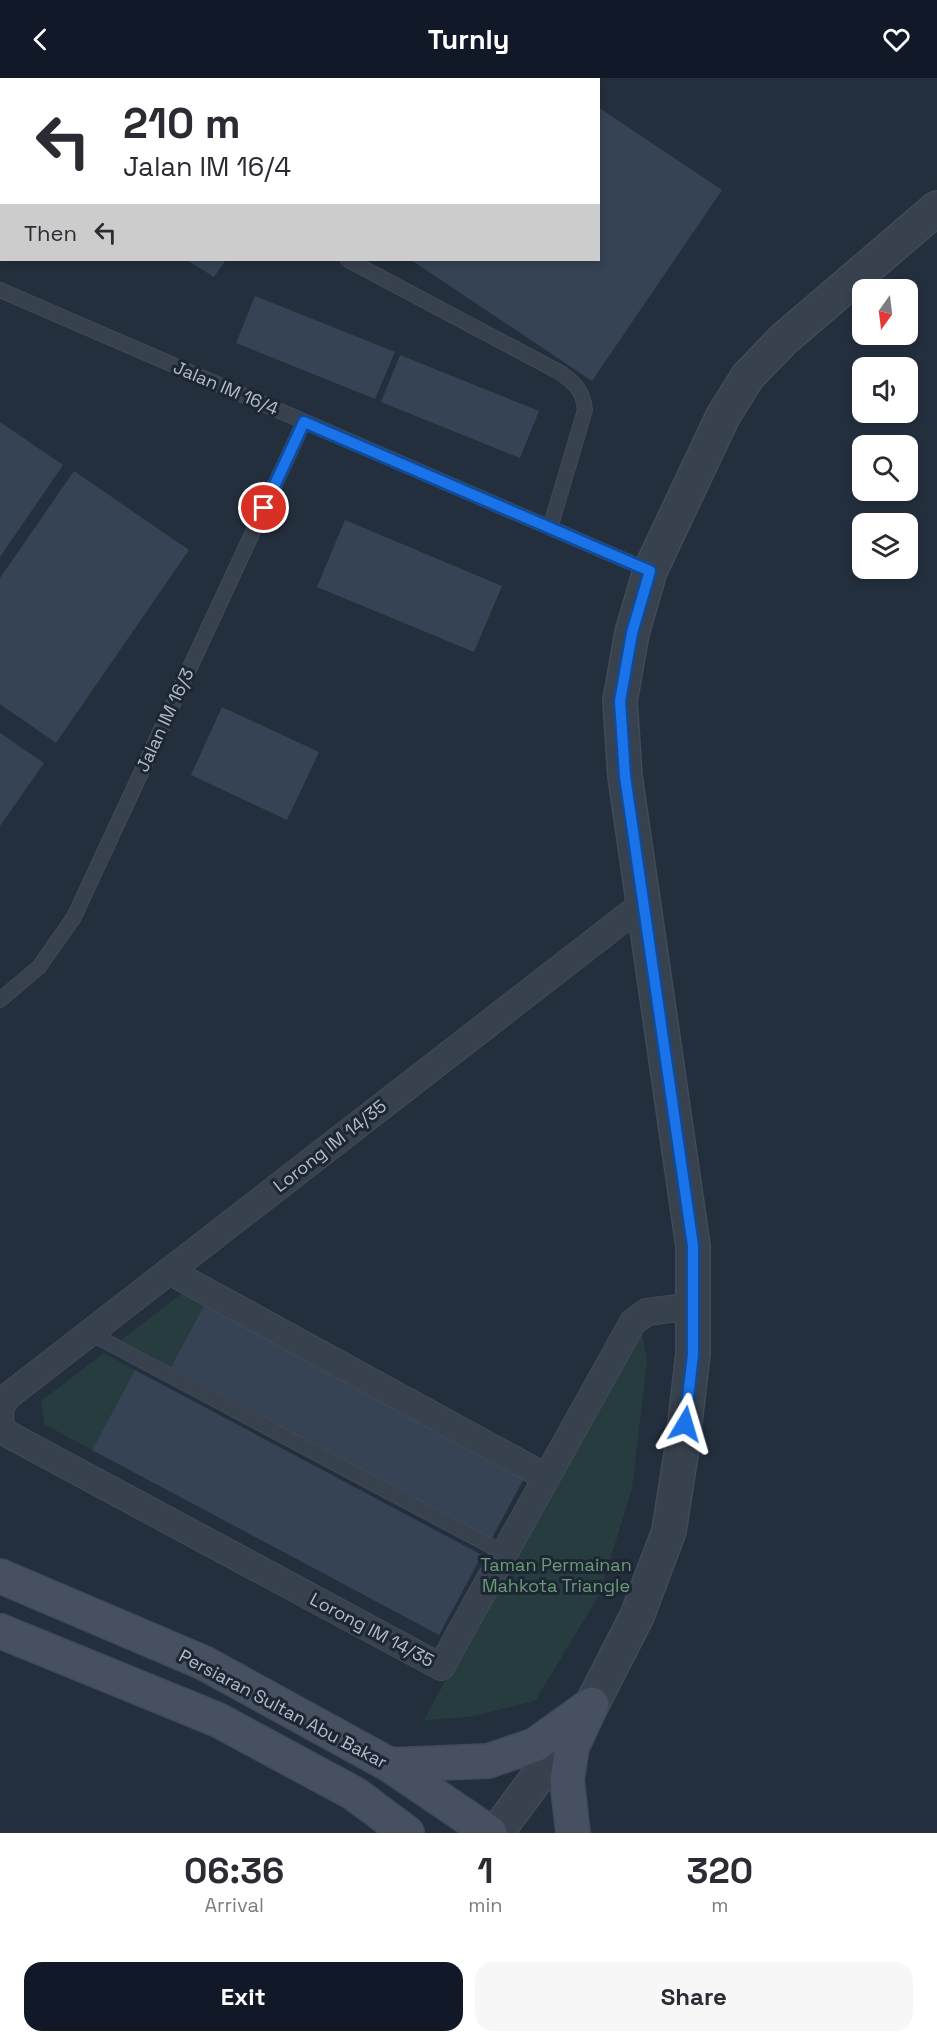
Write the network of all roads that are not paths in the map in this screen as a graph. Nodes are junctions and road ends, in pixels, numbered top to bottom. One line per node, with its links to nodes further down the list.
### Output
1 (937, 208): 6 (street)
2 (350, 261): 5 (lane)
3 (0, 290): 4 (lane, Jalan IM 16/4)
4 (304, 422): 5 (lane, Jalan IM 16/4); 8 (lane, Jalan IM 16/3)
5 (550, 528): 6 (lane, Jalan IM 16/4)
6 (650, 571): 7 (street)
7 (644, 903): 9 (street, Lorong IM 14/35); 10 (street)
8 (0, 1000)
9 (169, 1271): 11 (street, Lorong IM 14/35); 13 (street)
10 (693, 1306): 13 (street, Lorong IM 14/35); 17 (street)
11 (90, 1333): 12 (street, Lorong IM 14/35); 14 (lane)
12 (0, 1420): 14 (street, Lorong IM 14/35)
13 (546, 1477): 14 (street, Lorong IM 14/35)
14 (504, 1554)
15 (0, 1576): 18 (main road, Persiaran Sultan Abu Bakar)
16 (0, 1631): 19 (main road)
17 (592, 1704): 18 (main road); 21 (street); 22 (main road)
18 (390, 1765): 20 (main road, Persiaran Sultan Abu Bakar)
19 (407, 1833)
20 (490, 1833)
21 (496, 1833)
22 (573, 1833)

